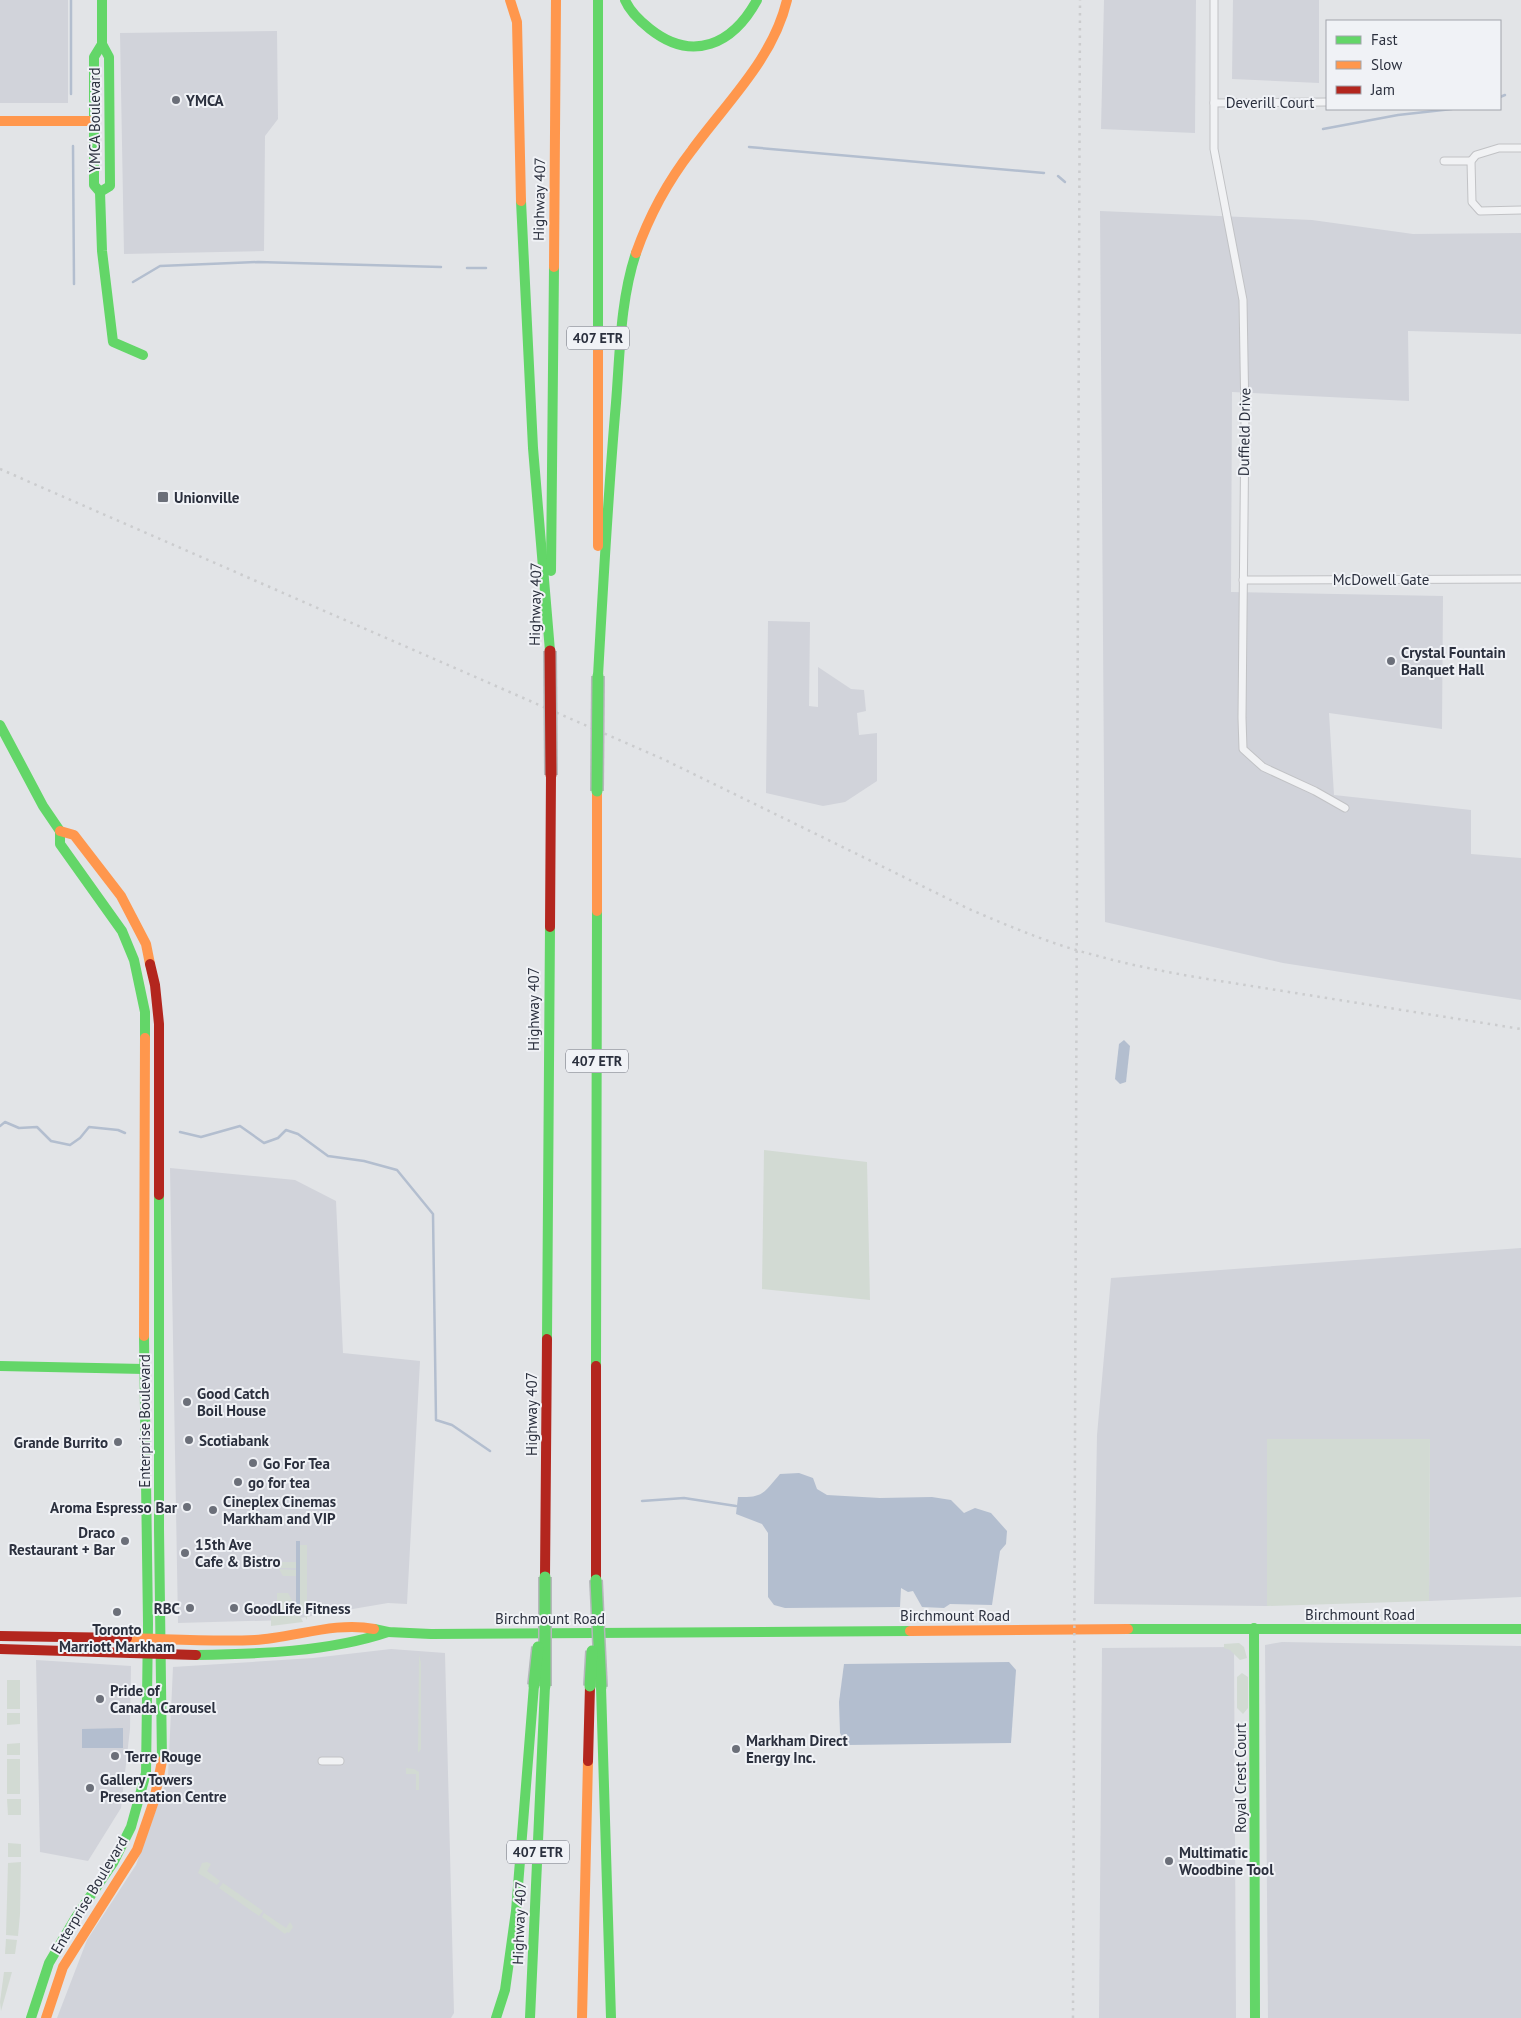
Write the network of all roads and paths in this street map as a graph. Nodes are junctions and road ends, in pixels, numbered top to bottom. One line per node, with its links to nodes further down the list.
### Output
1 (102, 0): 9 (main road, YMCA Boulevard)
2 (510, 0): 23 (main road)
3 (556, 0): 23 (main road, Highway 407 / 407 ETR)
4 (598, 0): 24 (main road, 407 ETR)
5 (625, 0): 6 (main road)
6 (757, 0)
7 (787, 0): 24 (main road)
8 (1214, 0): 11 (street, Duffield Drive)
9 (102, 44): 13 (main road, YMCA Boulevard); 14 (main road, YMCA Boulevard)
10 (1326, 102): 11 (street, Deverill Court)
11 (1214, 103): 22 (street, Duffield Drive)
12 (0, 121): 13 (main road)
13 (94, 121): 14 (street); 18 (main road, YMCA Boulevard)
14 (109, 121): 18 (main road, YMCA Boulevard)
15 (1521, 148): 17 (street)
16 (1444, 161): 17 (street)
17 (1471, 161): 19 (street)
18 (100, 192): 20 (main road, YMCA Boulevard)
19 (1521, 210)
20 (143, 355)
21 (1521, 578): 22 (street, McDowell Gate)
22 (1243, 580): 26 (street, Duffield Drive)
23 (550, 651): 40 (main road, Highway 407 / 407 ETR, bridge)
24 (598, 676): 41 (main road, 407 ETR, bridge)
25 (2, 733): 27 (main road, Enterprise Boulevard)
26 (1345, 808)
27 (60, 831): 29 (main road, Enterprise Boulevard); 30 (main road, Enterprise Boulevard)
28 (0, 1366): 29 (main road)
29 (144, 1369): 30 (street); 35 (main road, Enterprise Boulevard)
30 (159, 1369): 36 (main road, Enterprise Boulevard)
31 (1254, 1628): 32 (main road, Birchmount Road); 33 (main road, Birchmount Road); 50 (main road, Royal Crest Court)
32 (1521, 1629)
33 (388, 1632): 36 (main road, Birchmount Road); 39 (main road, Birchmount Road)
34 (0, 1636): 35 (main road, Birchmount Road)
35 (148, 1638): 36 (main road, Birchmount Road); 38 (main road, Enterprise Boulevard)
36 (162, 1639): 39 (main road, Enterprise Boulevard)
37 (0, 1649): 38 (main road, Birchmount Road)
38 (148, 1654): 39 (main road, Birchmount Road); 44 (main road, Enterprise Boulevard)
39 (162, 1655): 45 (main road, Enterprise Boulevard)
40 (539, 1686): 46 (main road); 47 (main road, Highway 407 / 407 ETR)
41 (596, 1687): 48 (main road, 407 ETR); 49 (main road)
42 (322, 1761): 43 (street)
43 (340, 1761)
44 (31, 2018)
45 (46, 2018)
46 (496, 2018)
47 (530, 2018)
48 (582, 2018)
49 (611, 2018)
50 (1255, 2018)

